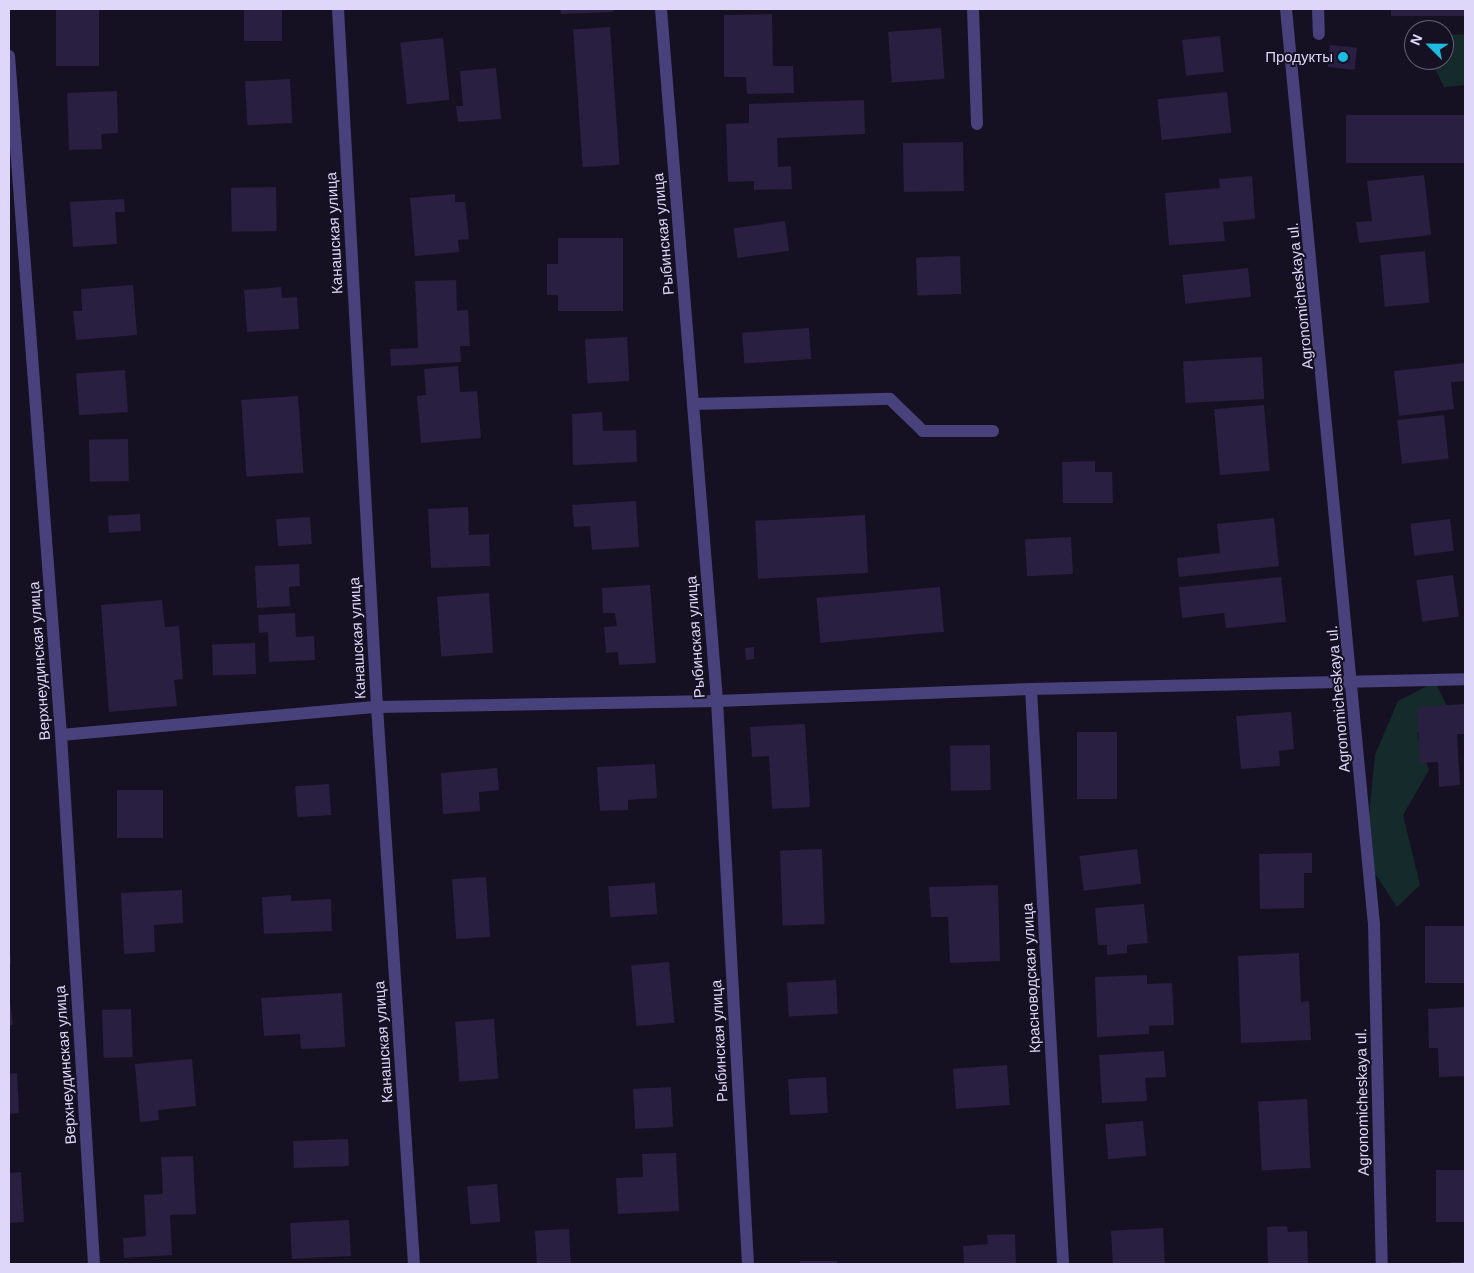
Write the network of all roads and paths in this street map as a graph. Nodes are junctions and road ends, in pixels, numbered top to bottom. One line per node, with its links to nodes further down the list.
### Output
1 (338, 9): 15 (street, Канашская улица)
2 (661, 9): 9 (street, Рыбинская улица)
3 (973, 9): 8 (street)
4 (1286, 9): 12 (street, Agronomicheskaya ul.)
5 (1318, 9): 6 (street)
6 (1320, 34)
7 (9, 56): 16 (street, Верхнеудинская улица)
8 (977, 124)
9 (693, 404): 10 (street); 14 (street, Рыбинская улица)
10 (993, 432)
11 (1465, 679): 12 (street)
12 (1353, 680): 13 (street); 21 (street, Agronomicheskaya ul.)
13 (1032, 689): 14 (street); 20 (street, Красноводская улица)
14 (717, 701): 15 (street); 19 (street, Рыбинская улица)
15 (377, 708): 16 (street); 18 (street, Канашская улица)
16 (61, 735): 17 (street, Верхнеудинская улица)
17 (94, 1264)
18 (414, 1264)
19 (748, 1264)
20 (1063, 1264)
21 (1382, 1264)

